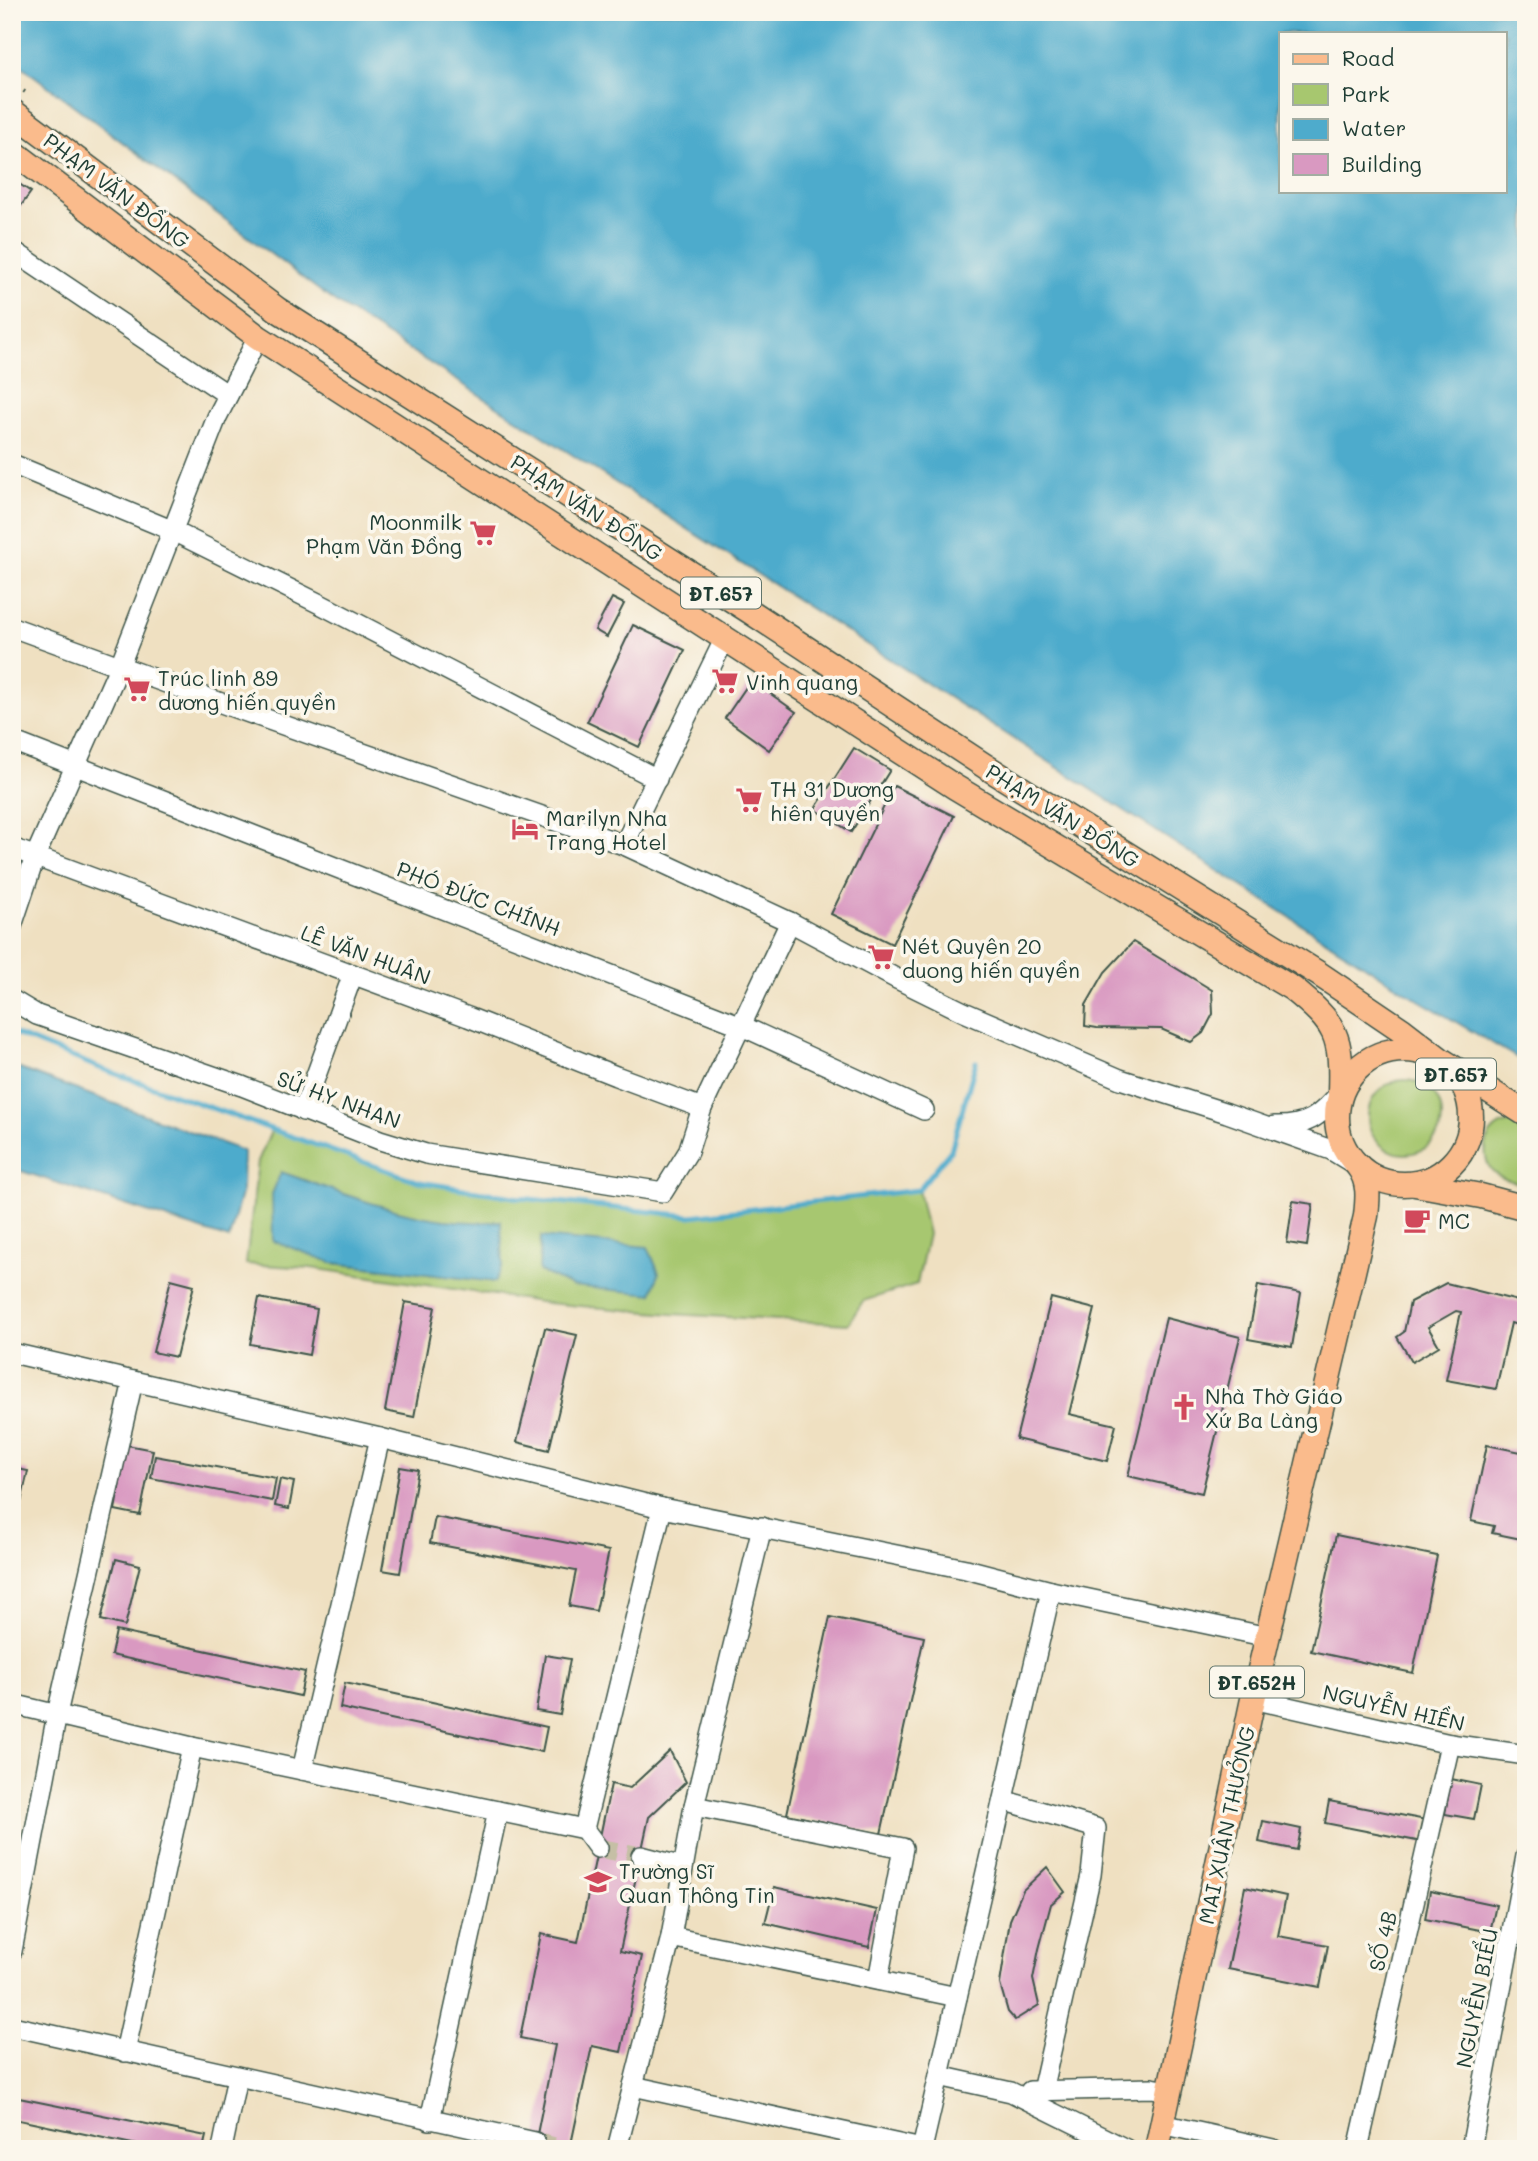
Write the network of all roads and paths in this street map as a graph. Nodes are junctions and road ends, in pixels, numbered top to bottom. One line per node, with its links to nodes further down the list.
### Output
1 (12, 111): 4 (main road, PHẠM VĂN ĐỒNG / ĐT.657)
2 (12, 150): 5 (main road, PHẠM VĂN ĐỒNG / ĐT.657)
3 (12, 250): 6 (street)
4 (278, 310): 5 (main road); 23 (main road, PHẠM VĂN ĐỒNG / ĐT.657)
5 (258, 337): 6 (street); 10 (main road, PHẠM VĂN ĐỒNG / ĐT.657)
6 (229, 396): 8 (street)
7 (12, 464): 8 (street)
8 (171, 530): 11 (street); 14 (street)
9 (12, 627): 11 (street)
10 (725, 638): 14 (street); 24 (main road, PHẠM VĂN ĐỒNG / ĐT.657)
11 (120, 665): 13 (street); 15 (street)
12 (12, 741): 13 (street, PHÓ ĐỨC CHÍNH)
13 (75, 764): 17 (street); 22 (street, PHÓ ĐỨC CHÍNH)
14 (657, 779): 15 (street)
15 (624, 845): 18 (street)
16 (12, 848): 17 (street, LÊ VĂN HUÂN)
17 (35, 857): 19 (street); 20 (street, LÊ VĂN HUÂN)
18 (790, 922): 22 (street); 29 (street)
19 (12, 926)
20 (353, 974): 25 (street, LÊ VĂN HUÂN); 27 (street)
21 (12, 1000): 27 (street, SỬ HY NHAN)
22 (742, 1026): 25 (street); 26 (street, PHÓ ĐỨC CHÍNH)
23 (1441, 1060): 24 (main road, ĐT.657); 28 (main road, PHẠM VĂN ĐỒNG / ĐT.657); 31 (main road, ĐT.657)
24 (1340, 1093): 29 (street); 30 (main road, ĐT.657)
25 (702, 1108): 27 (street, SỬ HY NHAN)
26 (924, 1110)
27 (303, 1111)
28 (1526, 1114)
29 (1262, 1125): 30 (street)
30 (1358, 1166): 31 (main road); 33 (main road, MAI XUÂN THƯỞNG / ĐT.652H)
31 (1414, 1184): 32 (main road); 33 (main road)
32 (1526, 1208)
33 (1366, 1216): 40 (main road, MAI XUÂN THƯỞNG / ĐT.652H)
34 (12, 1353): 35 (street)
35 (133, 1381): 36 (street); 43 (street)
36 (380, 1438): 37 (street); 47 (street)
37 (662, 1508): 38 (street); 51 (street)
38 (762, 1527): 39 (street); 49 (street)
39 (1051, 1591): 40 (street); 48 (street)
40 (1268, 1637): 41 (main road, MAI XUÂN THƯỞNG / ĐT.652H)
41 (1253, 1699): 44 (street, NGUYỄN HIỀN); 66 (main road, MAI XUÂN THƯỞNG / ĐT.652H)
42 (12, 1704): 43 (street)
43 (57, 1714): 45 (street); 57 (street)
44 (1450, 1744): 46 (street, NGUYỄN HIỀN); 77 (street, SỐ 4B)
45 (192, 1747): 47 (street); 61 (street)
46 (1526, 1755)
47 (302, 1770): 50 (street)
48 (1003, 1800): 59 (street); 65 (street)
49 (694, 1806): 55 (street); 58 (street)
50 (498, 1811): 51 (street); 68 (street)
51 (584, 1829): 52 (street)
52 (598, 1848)
53 (640, 1856): 55 (street)
54 (1526, 1856): 78 (street, NGUYỄN BIỂU)
55 (683, 1867): 56 (street)
56 (671, 1937): 58 (street); 64 (street)
57 (12, 1951)
58 (878, 1980): 59 (street)
59 (957, 1997): 62 (street)
60 (12, 2026): 61 (street)
61 (125, 2052): 63 (street)
62 (939, 2076): 67 (street); 73 (street)
63 (237, 2077): 68 (street); 71 (street)
64 (633, 2086): 72 (street); 73 (street)
65 (1042, 2091): 66 (street); 67 (street)
66 (1168, 2091): 69 (main road, MAI XUÂN THƯỞNG / ĐT.652H)
67 (1011, 2092): 74 (street)
68 (430, 2120): 70 (street)
69 (1162, 2124): 75 (main road, MAI XUÂN THƯỞNG / ĐT.652H); 76 (street)
70 (522, 2143)
71 (222, 2149)
72 (617, 2149)
73 (922, 2149)
74 (1126, 2149)
75 (1157, 2149)
76 (1273, 2149)
77 (1358, 2149)
78 (1471, 2149)

